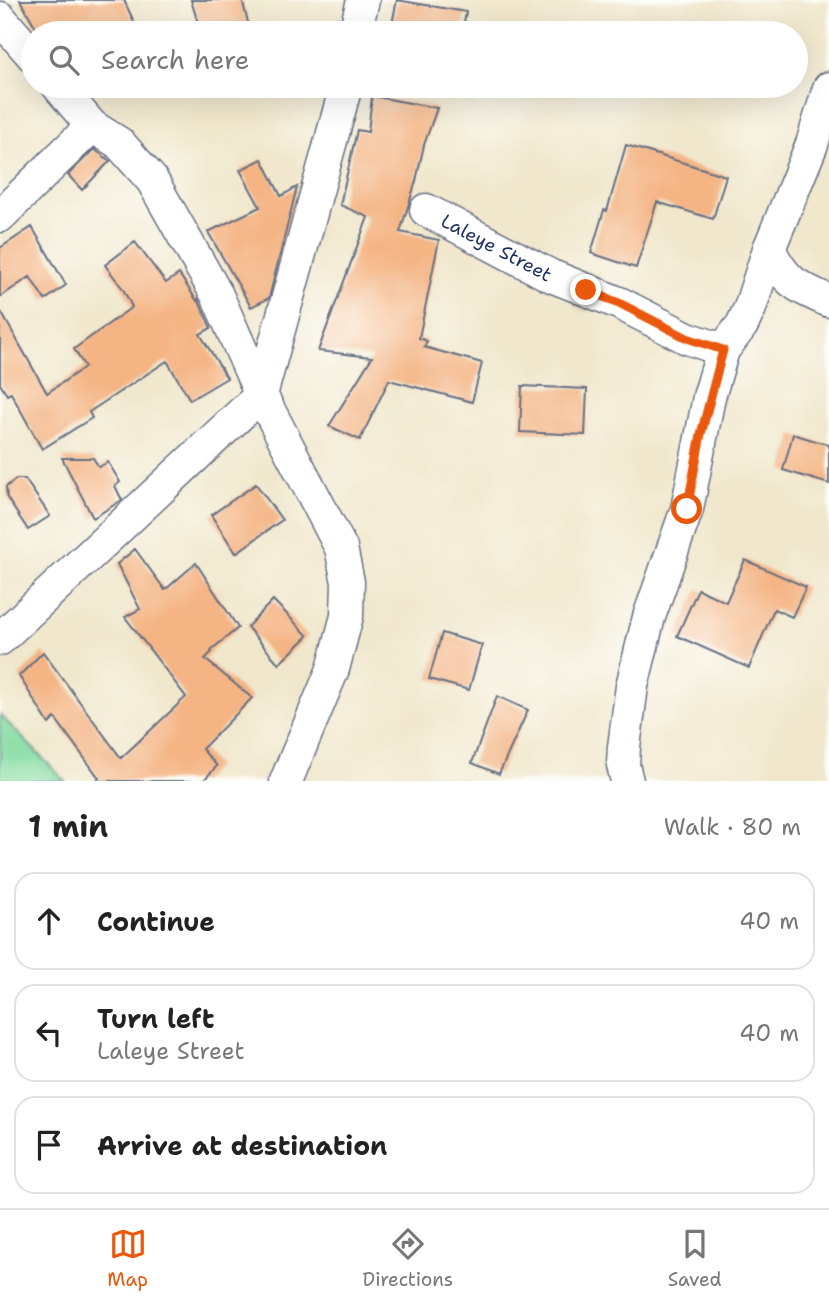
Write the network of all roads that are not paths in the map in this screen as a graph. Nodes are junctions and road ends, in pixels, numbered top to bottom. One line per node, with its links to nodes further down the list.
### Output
1 (363, 0): 3 (street)
2 (0, 18): 4 (street)
3 (358, 21)
4 (21, 42)
5 (829, 88): 11 (street)
6 (68, 98): 8 (street)
7 (343, 98): 14 (street)
8 (92, 126): 10 (street); 14 (street)
9 (426, 210): 13 (street, Laleye Street)
10 (0, 216)
11 (769, 249): 12 (street); 13 (street)
12 (829, 301)
13 (723, 350): 17 (street)
14 (261, 395): 15 (street); 16 (street)
15 (0, 639)
16 (286, 781)
17 (627, 781)

